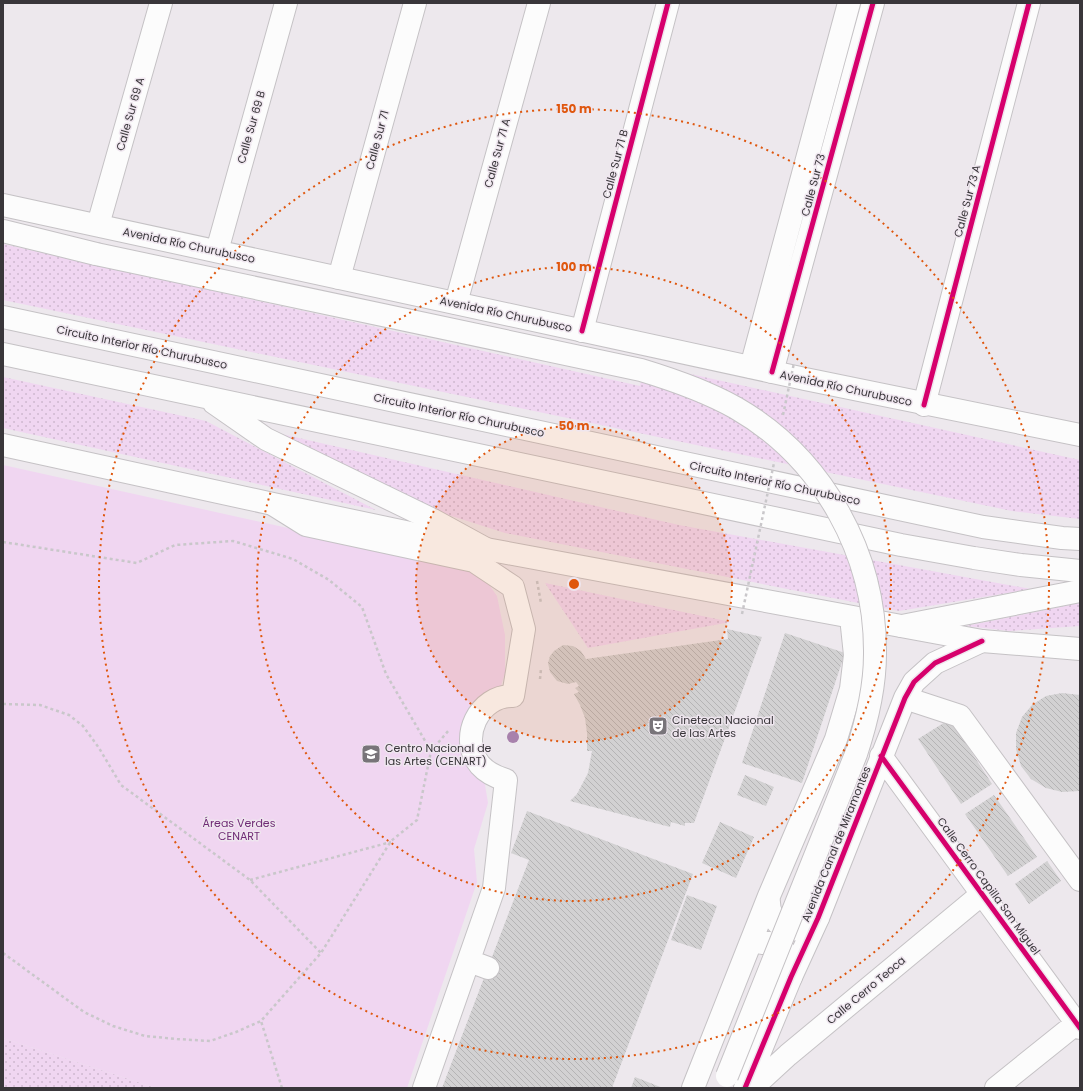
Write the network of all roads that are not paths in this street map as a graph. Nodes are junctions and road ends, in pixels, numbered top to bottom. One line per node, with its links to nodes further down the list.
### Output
1 (161, 3): 10 (main road, Calle Sur 69 A)
2 (286, 3): 12 (main road, Calle Sur 69 B)
3 (415, 3): 13 (main road, Calle Sur 71)
4 (539, 3): 14 (main road, Calle Sur 71 A)
5 (668, 3): 16 (main road, Calle Sur 71 B)
6 (849, 3): 18 (main road, Calle Sur 73)
7 (872, 3): 19 (main road, Calle Sur 73)
8 (1029, 3): 21 (main road, Calle Sur 73 A)
9 (3, 205): 10 (main road, Avenida Río Churubusco)
10 (98, 226): 12 (main road, Avenida Río Churubusco)
11 (3, 232): 42 (main road, bridge)
12 (217, 251): 13 (main road, Avenida Río Churubusco)
13 (339, 278): 14 (main road, Avenida Río Churubusco)
14 (456, 303): 16 (main road, Avenida Río Churubusco)
15 (3, 317): 25 (main road, Circuito Interior Río Churubusco)
16 (582, 331): 18 (main road, Avenida Río Churubusco)
17 (3, 354): 20 (main road)
18 (751, 367): 19 (main road, Avenida Río Churubusco)
19 (772, 372): 21 (main road, Avenida Río Churubusco)
20 (206, 398): 26 (main road); 27 (main road)
21 (924, 405): 22 (main road, Avenida Río Churubusco)
22 (1079, 430)
23 (3, 445): 24 (main road)
24 (273, 504): 26 (main road); 43 (main road)
25 (1080, 539)
26 (486, 549): 29 (main road)
27 (1080, 571)
28 (1080, 591): 30 (main road)
29 (851, 617): 30 (main road); 37 (main road)
30 (902, 626): 31 (main road)
31 (982, 641): 32 (main road); 33 (main road, Avenida Canal de Miramontes)
32 (1080, 649)
33 (905, 698): 34 (main road, Avenida Canal de Miramontes); 35 (main road)
34 (881, 756): 36 (main road, Calle Cerro Capilla San Miguel); 38 (main road, Avenida Canal de Miramontes)
35 (1080, 880)
36 (982, 894): 41 (main road, Calle Cerro Capilla San Miguel); 46 (main road, Calle Cerro Teoca)
37 (769, 896): 38 (main road); 39 (main road)
38 (818, 918): 40 (main road, Avenida Canal de Miramontes)
39 (750, 947): 40 (main road); 44 (main road)
40 (791, 977): 45 (main road, Avenida Canal de Miramontes)
41 (1078, 1026): 47 (main road)
42 (724, 1082)
43 (424, 1088)
44 (693, 1088)
45 (745, 1088)
46 (752, 1088)
47 (996, 1088)

